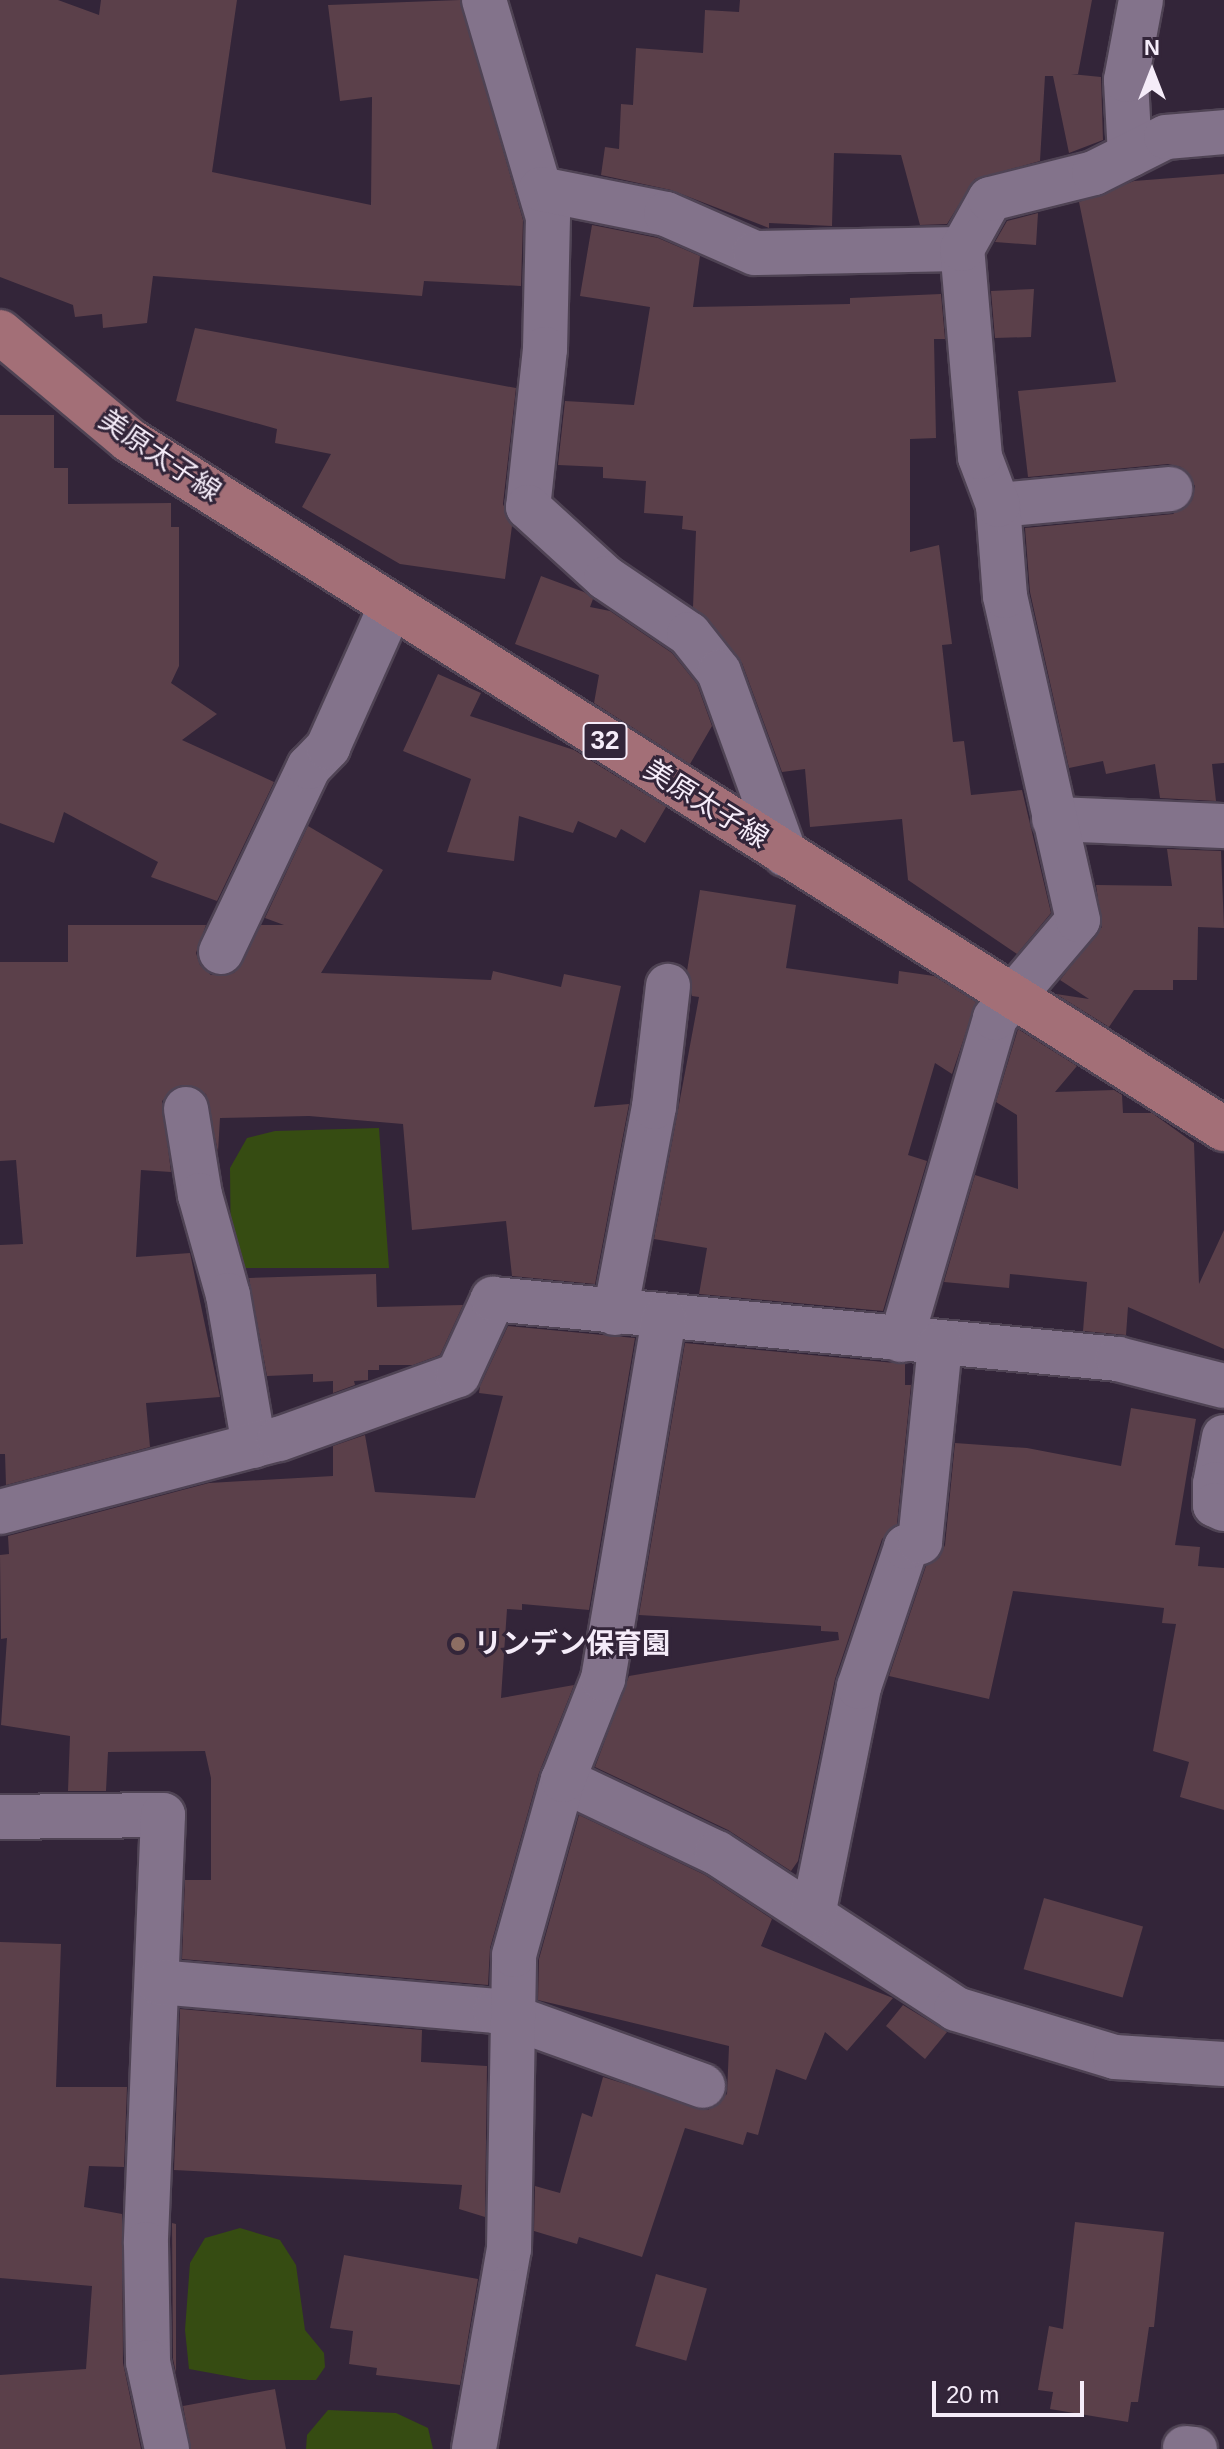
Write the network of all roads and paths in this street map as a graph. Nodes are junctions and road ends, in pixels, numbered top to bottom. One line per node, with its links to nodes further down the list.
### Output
1 (484, 0): 5 (street)
2 (1141, 0): 4 (street)
3 (1224, 132): 4 (street)
4 (1130, 155): 6 (street)
5 (541, 189): 6 (street); 13 (street)
6 (962, 249): 9 (street)
7 (0, 332): 10 (main road, 美原太子線 / 32)
8 (1170, 489): 9 (street)
9 (998, 505): 11 (street)
10 (391, 606): 13 (main road, 美原太子線 / 32); 14 (street)
11 (1054, 819): 12 (street); 16 (street)
12 (1224, 826)
13 (785, 854): 16 (main road, 美原太子線 / 32)
14 (221, 952)
15 (668, 986): 19 (street)
16 (1016, 994): 18 (main road, 美原太子線 / 32); 21 (street)
17 (186, 1109): 24 (street)
18 (1224, 1129)
19 (615, 1313): 20 (street); 24 (street)
20 (664, 1318): 21 (street); 27 (street)
21 (920, 1342): 22 (street); 29 (street)
22 (1224, 1386)
23 (1224, 1437): 25 (street)
24 (254, 1446): 26 (street)
25 (1224, 1509)
26 (0, 1512)
27 (563, 1780): 29 (street); 31 (street)
28 (0, 1817): 30 (street)
29 (813, 1915): 32 (street)
30 (158, 1982): 31 (street); 35 (street)
31 (511, 2016): 33 (street); 36 (street)
32 (1224, 2064)
33 (703, 2086)
34 (1185, 2448): 37 (street)
35 (167, 2449)
36 (474, 2449)
37 (1195, 2449)

